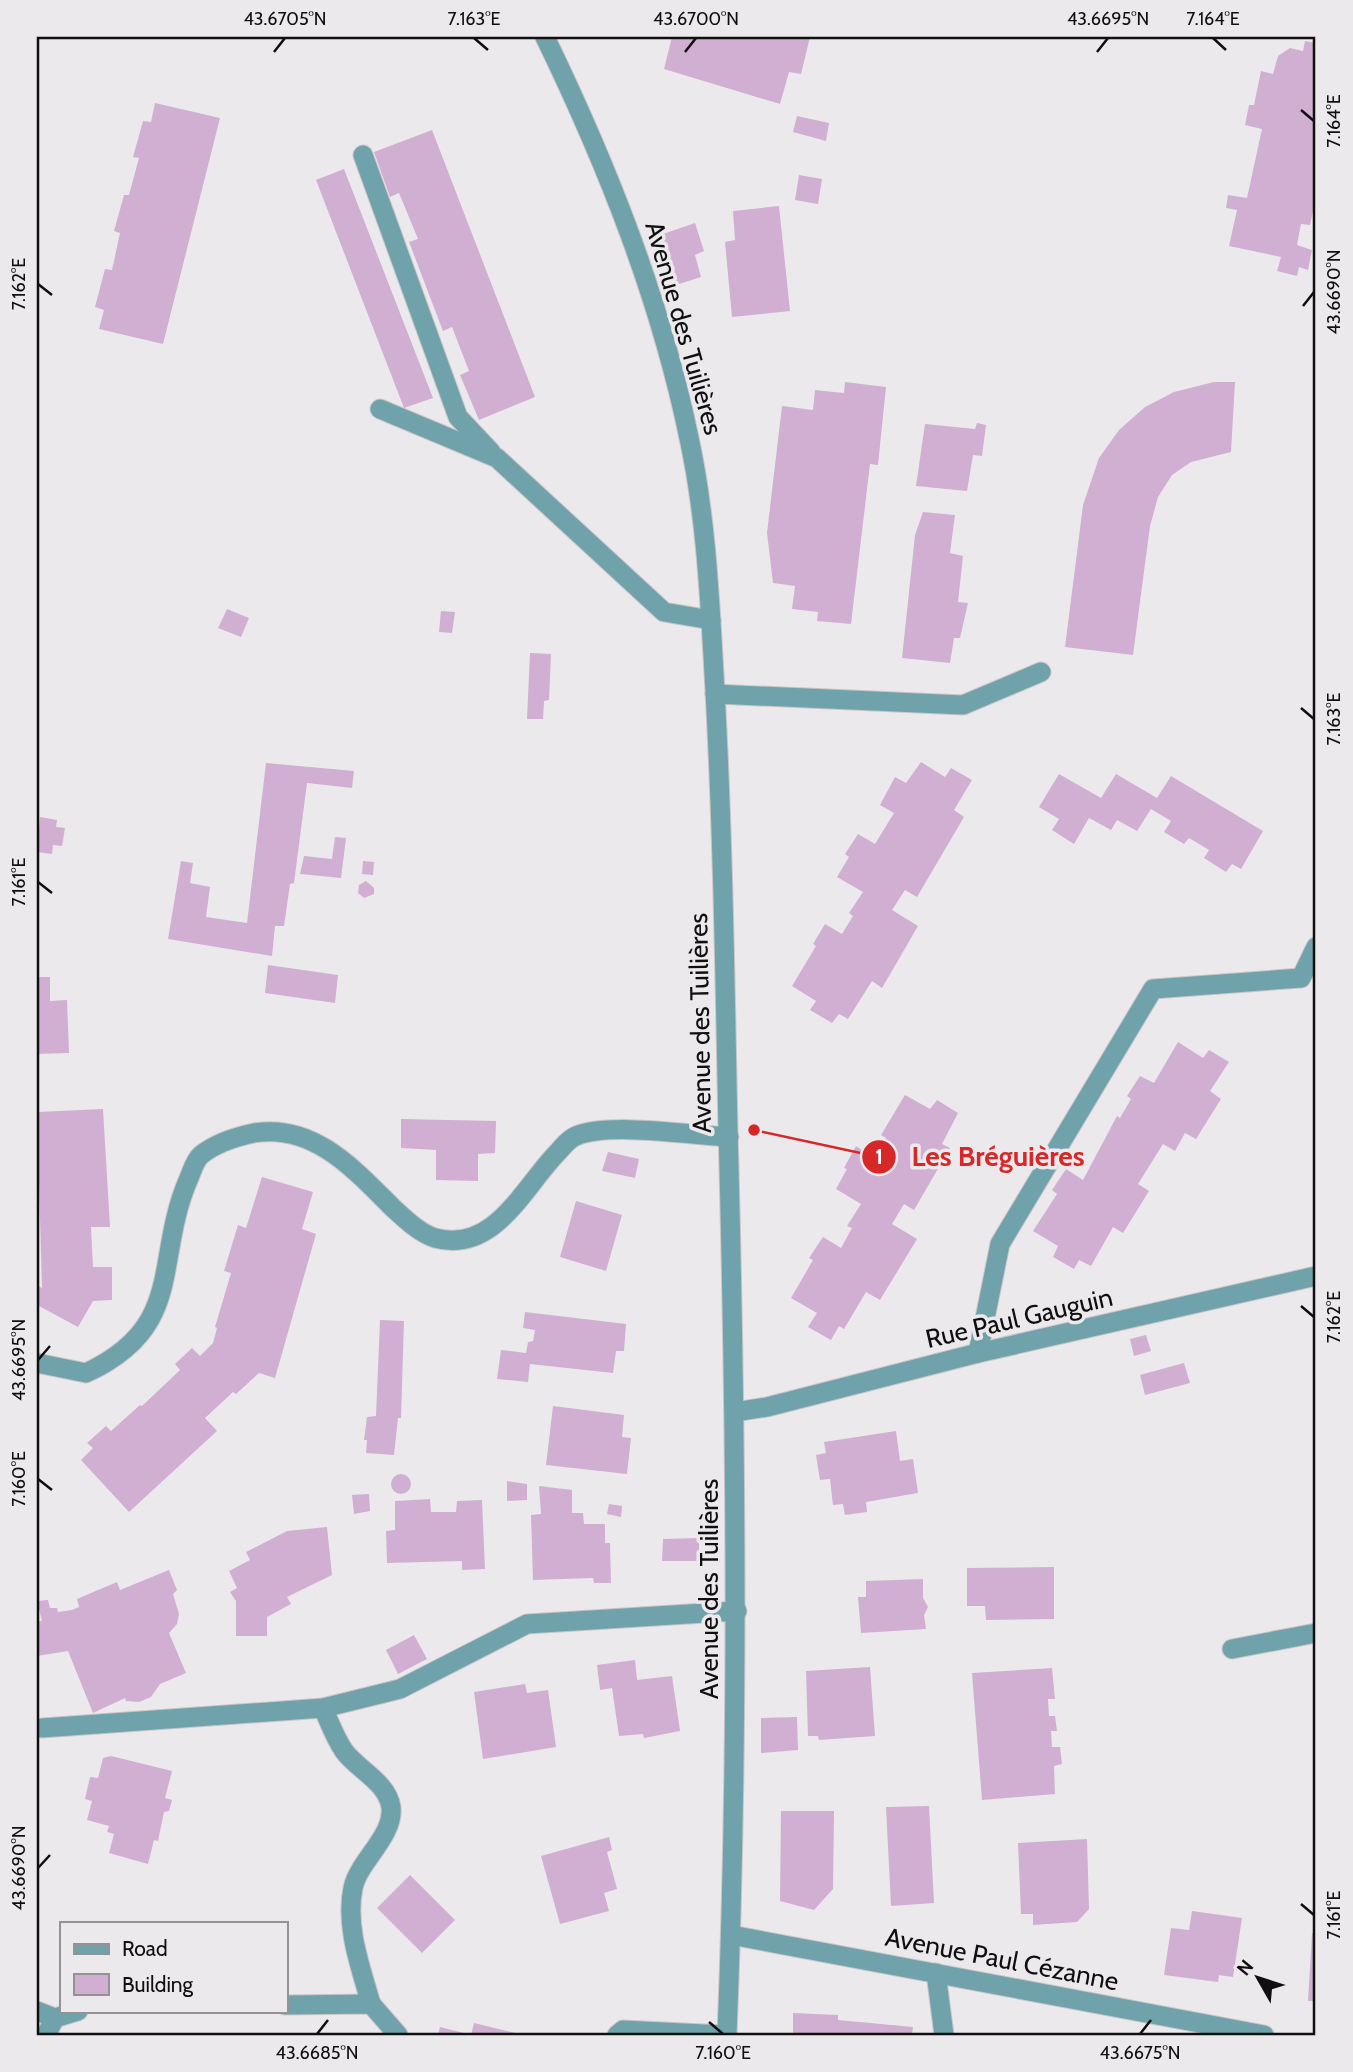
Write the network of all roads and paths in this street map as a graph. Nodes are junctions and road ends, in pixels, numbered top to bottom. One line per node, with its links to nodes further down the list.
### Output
1 (545, 37): 5 (street, Avenue des Tuilières)
2 (363, 155): 4 (street)
3 (380, 409): 4 (street)
4 (497, 458): 5 (street)
5 (711, 620): 7 (street, Avenue des Tuilières)
6 (1041, 672): 7 (street)
7 (715, 694): 9 (street, Avenue des Tuilières)
8 (1316, 947): 11 (street)
9 (729, 1137): 12 (street); 13 (street, Avenue des Tuilières)
10 (1316, 1276): 11 (street, Rue Paul Gauguin)
11 (978, 1353): 13 (street, Rue Paul Gauguin)
12 (37, 1363)
13 (735, 1412): 14 (street, Avenue des Tuilières)
14 (737, 1611): 17 (street); 19 (street, Avenue des Tuilières)
15 (1316, 1633): 16 (street)
16 (1232, 1649)
17 (323, 1708): 18 (street); 21 (street)
18 (42, 1727)
19 (731, 1935): 20 (street, Avenue Paul Cézanne); 28 (street, Avenue des Tuilières)
20 (936, 1973): 29 (street); 30 (street, Avenue Paul Cézanne)
21 (371, 2004): 22 (street); 26 (street)
22 (287, 2005)
23 (37, 2011): 25 (street)
24 (76, 2012): 25 (street)
25 (51, 2027)
26 (398, 2035)
27 (617, 2035): 28 (street)
28 (726, 2035)
29 (944, 2035)
30 (1264, 2035)

